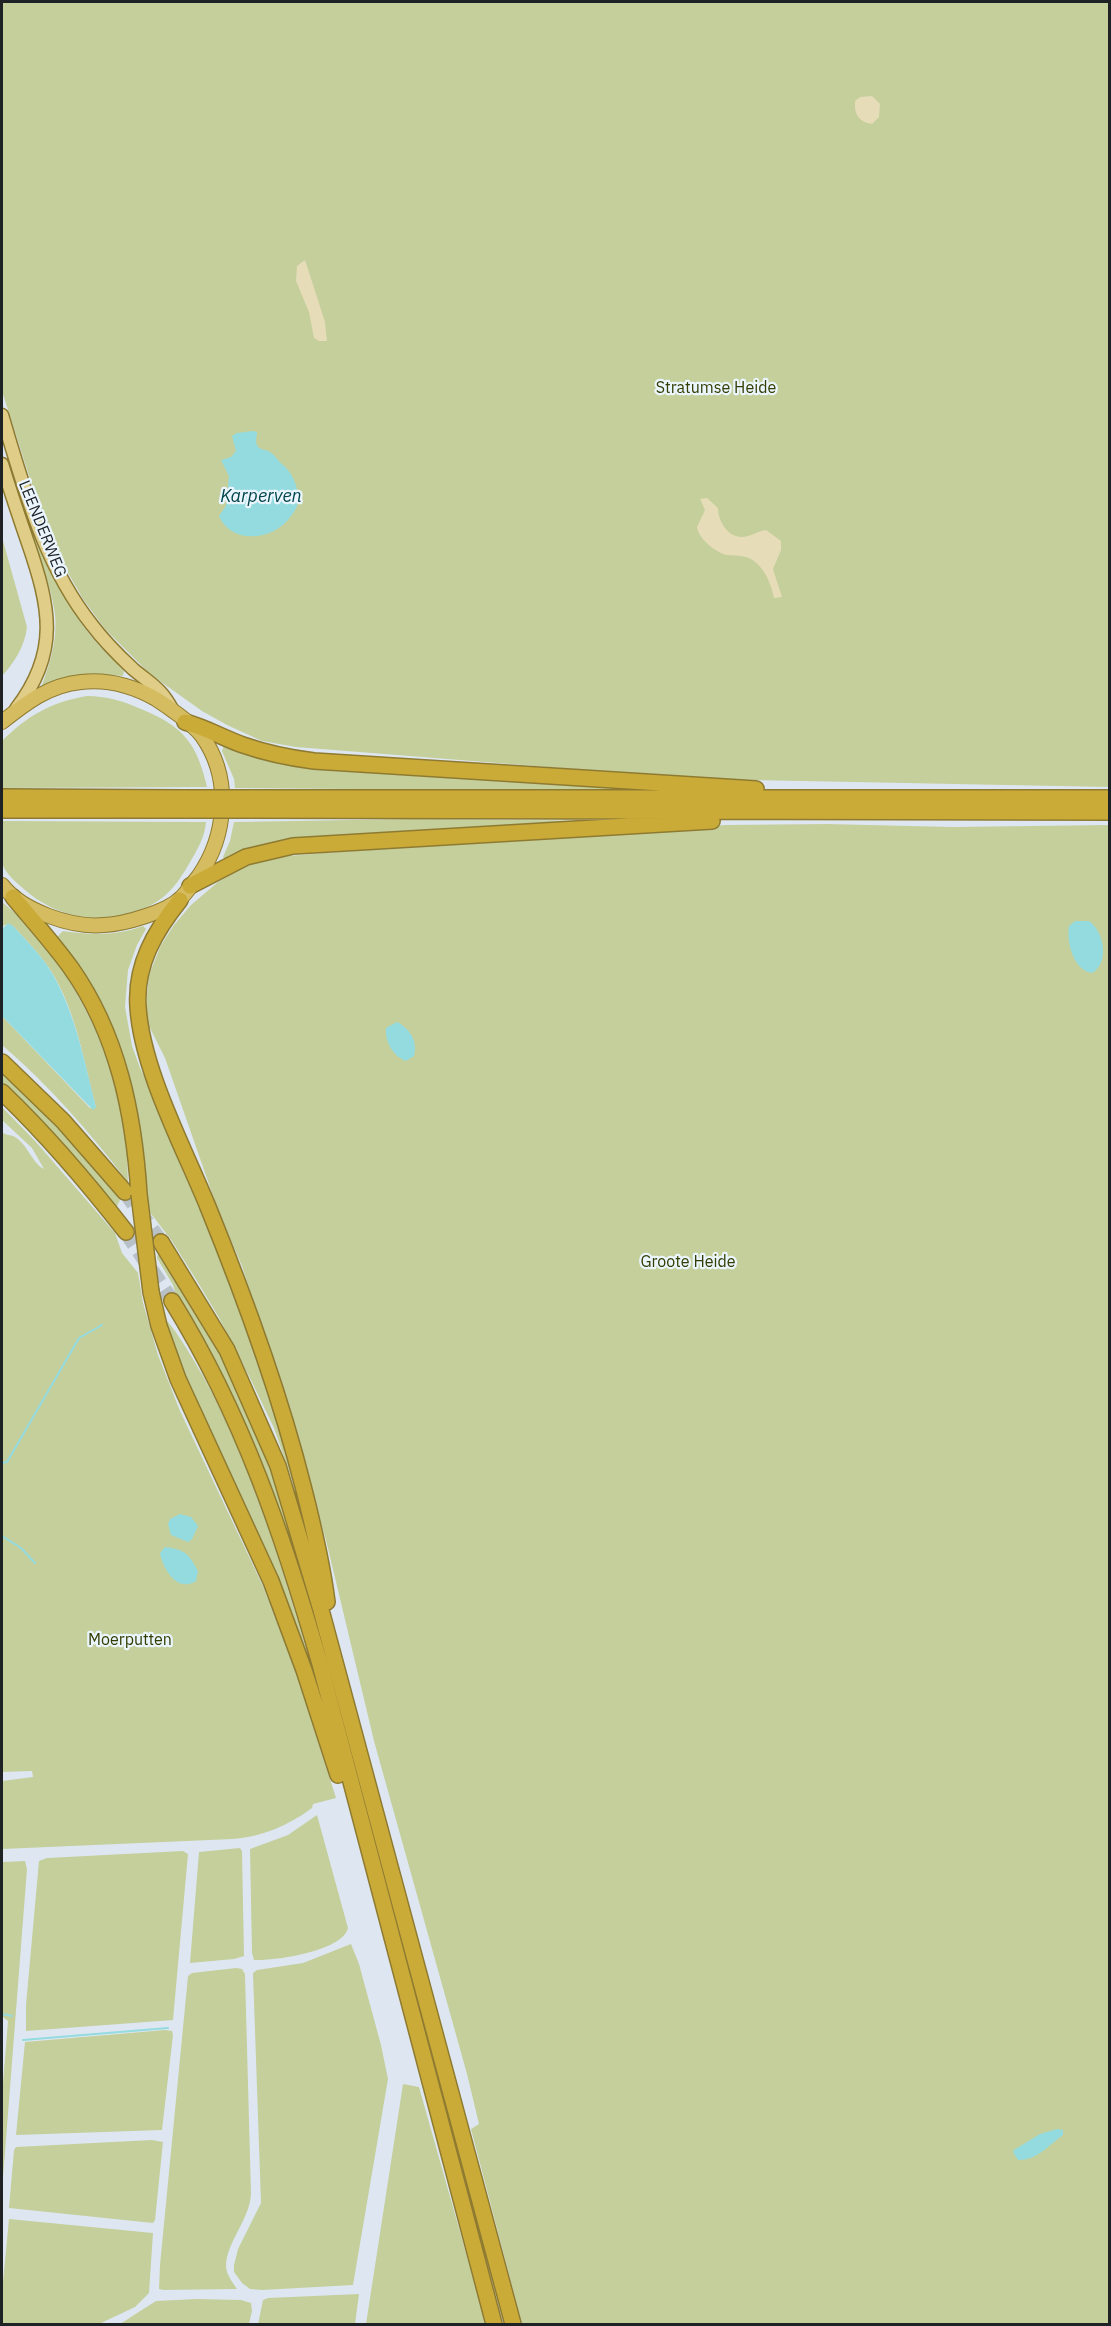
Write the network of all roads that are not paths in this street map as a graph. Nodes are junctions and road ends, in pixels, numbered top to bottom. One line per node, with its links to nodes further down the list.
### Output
1 (2, 415): 3 (main road, LEENDERWEG)
2 (2, 464): 4 (main road, LEENDERWEG)
3 (173, 711): 4 (highway); 5 (highway)
4 (4, 720)
5 (186, 722): 6 (highway); 13 (highway)
6 (836, 798): 7 (highway); 9 (highway)
7 (1110, 798)
8 (5, 804): 9 (highway, bridge)
9 (250, 804): 10 (highway)
10 (765, 812): 11 (highway); 13 (highway)
11 (1110, 812)
12 (2, 885): 14 (highway)
13 (190, 886): 15 (highway)
14 (12, 897): 15 (highway); 18 (highway)
15 (180, 900): 22 (highway)
16 (2, 1062): 18 (highway)
17 (2, 1092): 19 (highway)
18 (132, 1193): 23 (highway, bridge)
19 (126, 1232)
20 (160, 1242): 22 (highway)
21 (172, 1301): 23 (highway)
22 (333, 1652): 25 (highway)
23 (364, 1836): 24 (highway)
24 (494, 2325)
25 (513, 2325)

